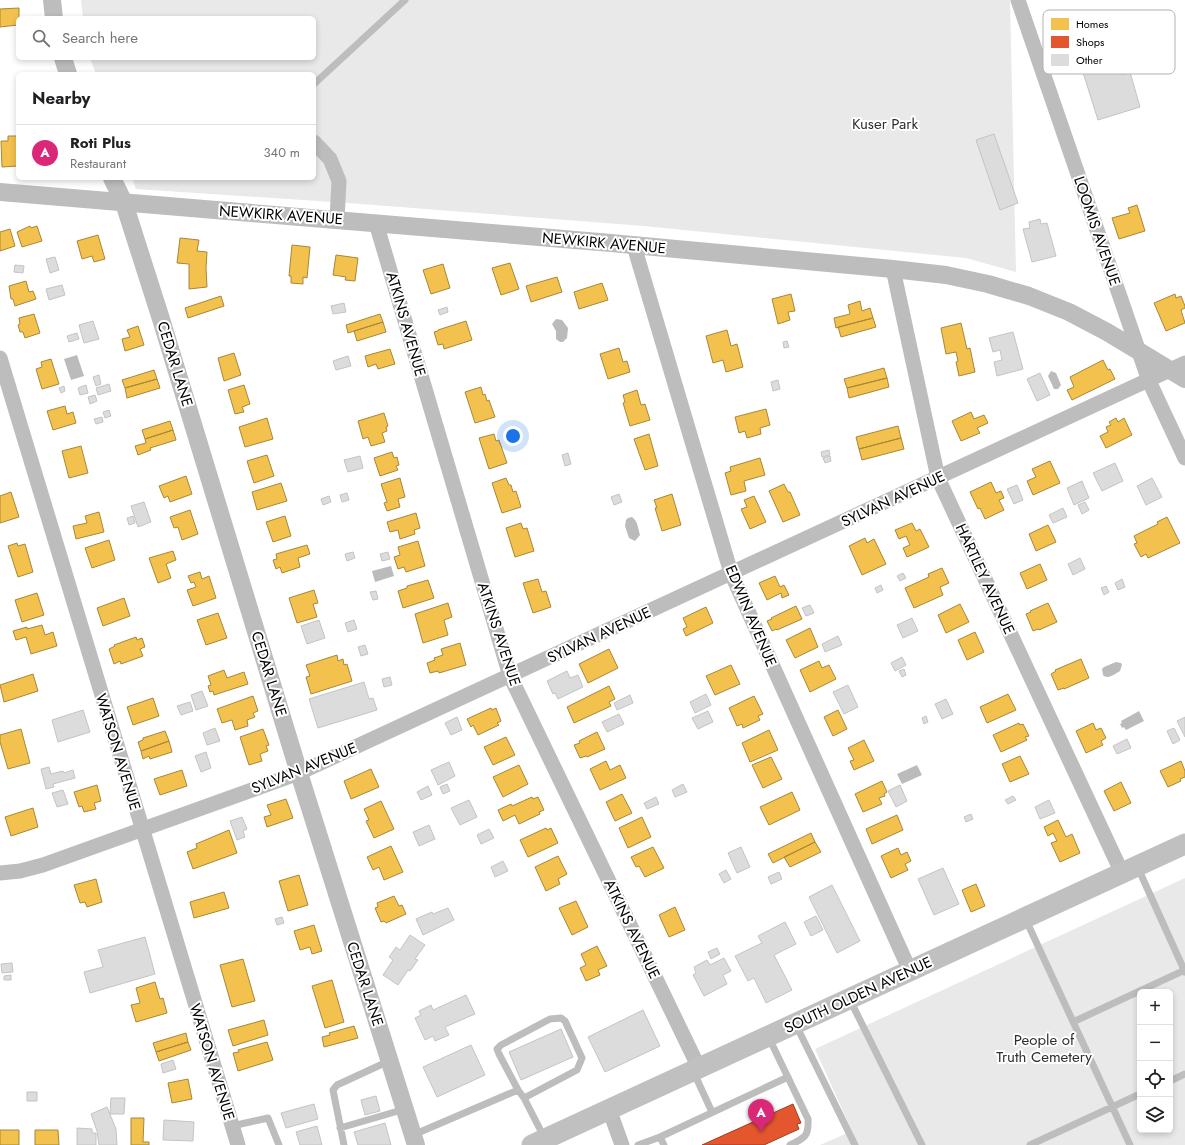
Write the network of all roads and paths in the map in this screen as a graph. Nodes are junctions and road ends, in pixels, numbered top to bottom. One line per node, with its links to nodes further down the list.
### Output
1 (52, 0): 4 (street)
2 (405, 0): 9 (lane)
3 (1018, 0): 7 (street, LOOMIS AVENUE)
4 (54, 16)
5 (64, 60): 6 (street)
6 (68, 72)
7 (1043, 73)
8 (1044, 74): 18 (street, LOOMIS AVENUE)
9 (316, 82)
10 (316, 144): 14 (street)
11 (113, 180): 13 (street, CEDAR LANE)
12 (0, 192): 13 (street, NEWKIRK AVENUE)
13 (124, 203): 14 (street, NEWKIRK AVENUE); 26 (street, CEDAR LANE)
14 (337, 219): 15 (street, NEWKIRK AVENUE)
15 (376, 223): 16 (street, NEWKIRK AVENUE); 25 (street, ATKINS AVENUE)
16 (634, 246): 17 (street, NEWKIRK AVENUE); 24 (street, EDWIN AVENUE)
17 (893, 269): 18 (street, NEWKIRK AVENUE); 23 (street, HARTLEY AVENUE)
18 (1139, 351): 20 (street, NEWKIRK AVENUE); 21 (street, LOOMIS AVENUE)
19 (0, 358): 27 (street, WATSON AVENUE)
20 (1180, 371): 21 (street, SYLVAN AVENUE)
21 (1149, 381): 22 (street, LOOMIS AVENUE); 23 (street, SYLVAN AVENUE)
22 (1185, 458)
23 (938, 478): 24 (street, SYLVAN AVENUE); 29 (street, HARTLEY AVENUE)
24 (731, 573): 25 (street, SYLVAN AVENUE); 32 (street, EDWIN AVENUE)
25 (510, 676): 26 (street, SYLVAN AVENUE); 39 (street, ATKINS AVENUE)
26 (299, 773): 27 (street, SYLVAN AVENUE); 38 (street, CEDAR LANE)
27 (142, 829): 30 (street, SYLVAN AVENUE); 50 (street, WATSON AVENUE)
28 (1185, 844): 29 (main road, SOUTH OLDEN AVENUE)
29 (1130, 870): 31 (main road, SOUTH OLDEN AVENUE); 33 (lane)
30 (0, 873)
31 (1025, 918): 32 (main road, SOUTH OLDEN AVENUE); 35 (lane)
32 (910, 971): 34 (main road, SOUTH OLDEN AVENUE)
33 (1185, 971): 35 (lane)
34 (849, 999): 36 (main road, SOUTH OLDEN AVENUE); 63 (lane)
35 (1073, 1022): 46 (lane)
36 (796, 1024): 37 (main road, SOUTH OLDEN AVENUE); 62 (lane)
37 (768, 1036): 39 (main road, SOUTH OLDEN AVENUE); 41 (lane)
38 (390, 1061): 47 (street, CEDAR LANE); 51 (lane)
39 (696, 1069): 48 (main road, SOUTH OLDEN AVENUE); 49 (lane)
40 (1185, 1074): 42 (lane)
41 (788, 1077): 49 (lane); 61 (lane)
42 (1173, 1080)
43 (518, 1090): 45 (lane); 45 (lane); 53 (lane)
44 (1137, 1096): 46 (lane)
45 (524, 1098): 54 (lane)
46 (1114, 1107): 64 (lane); 65 (lane)
47 (405, 1109): 51 (lane); 53 (street, CEDAR LANE)
48 (609, 1110): 54 (main road, SOUTH OLDEN AVENUE); 58 (street)
49 (712, 1112): 52 (lane)
50 (232, 1126): 55 (street, WATSON AVENUE); 56 (lane)
51 (340, 1128): 57 (lane)
52 (660, 1137): 59 (lane); 60 (lane)
53 (415, 1140)
54 (539, 1142)
55 (238, 1145)
56 (279, 1145)
57 (344, 1145)
58 (622, 1145)
59 (638, 1145)
60 (664, 1145)
61 (790, 1145)
62 (855, 1145)
63 (922, 1145)
64 (1030, 1145)
65 (1130, 1145)

